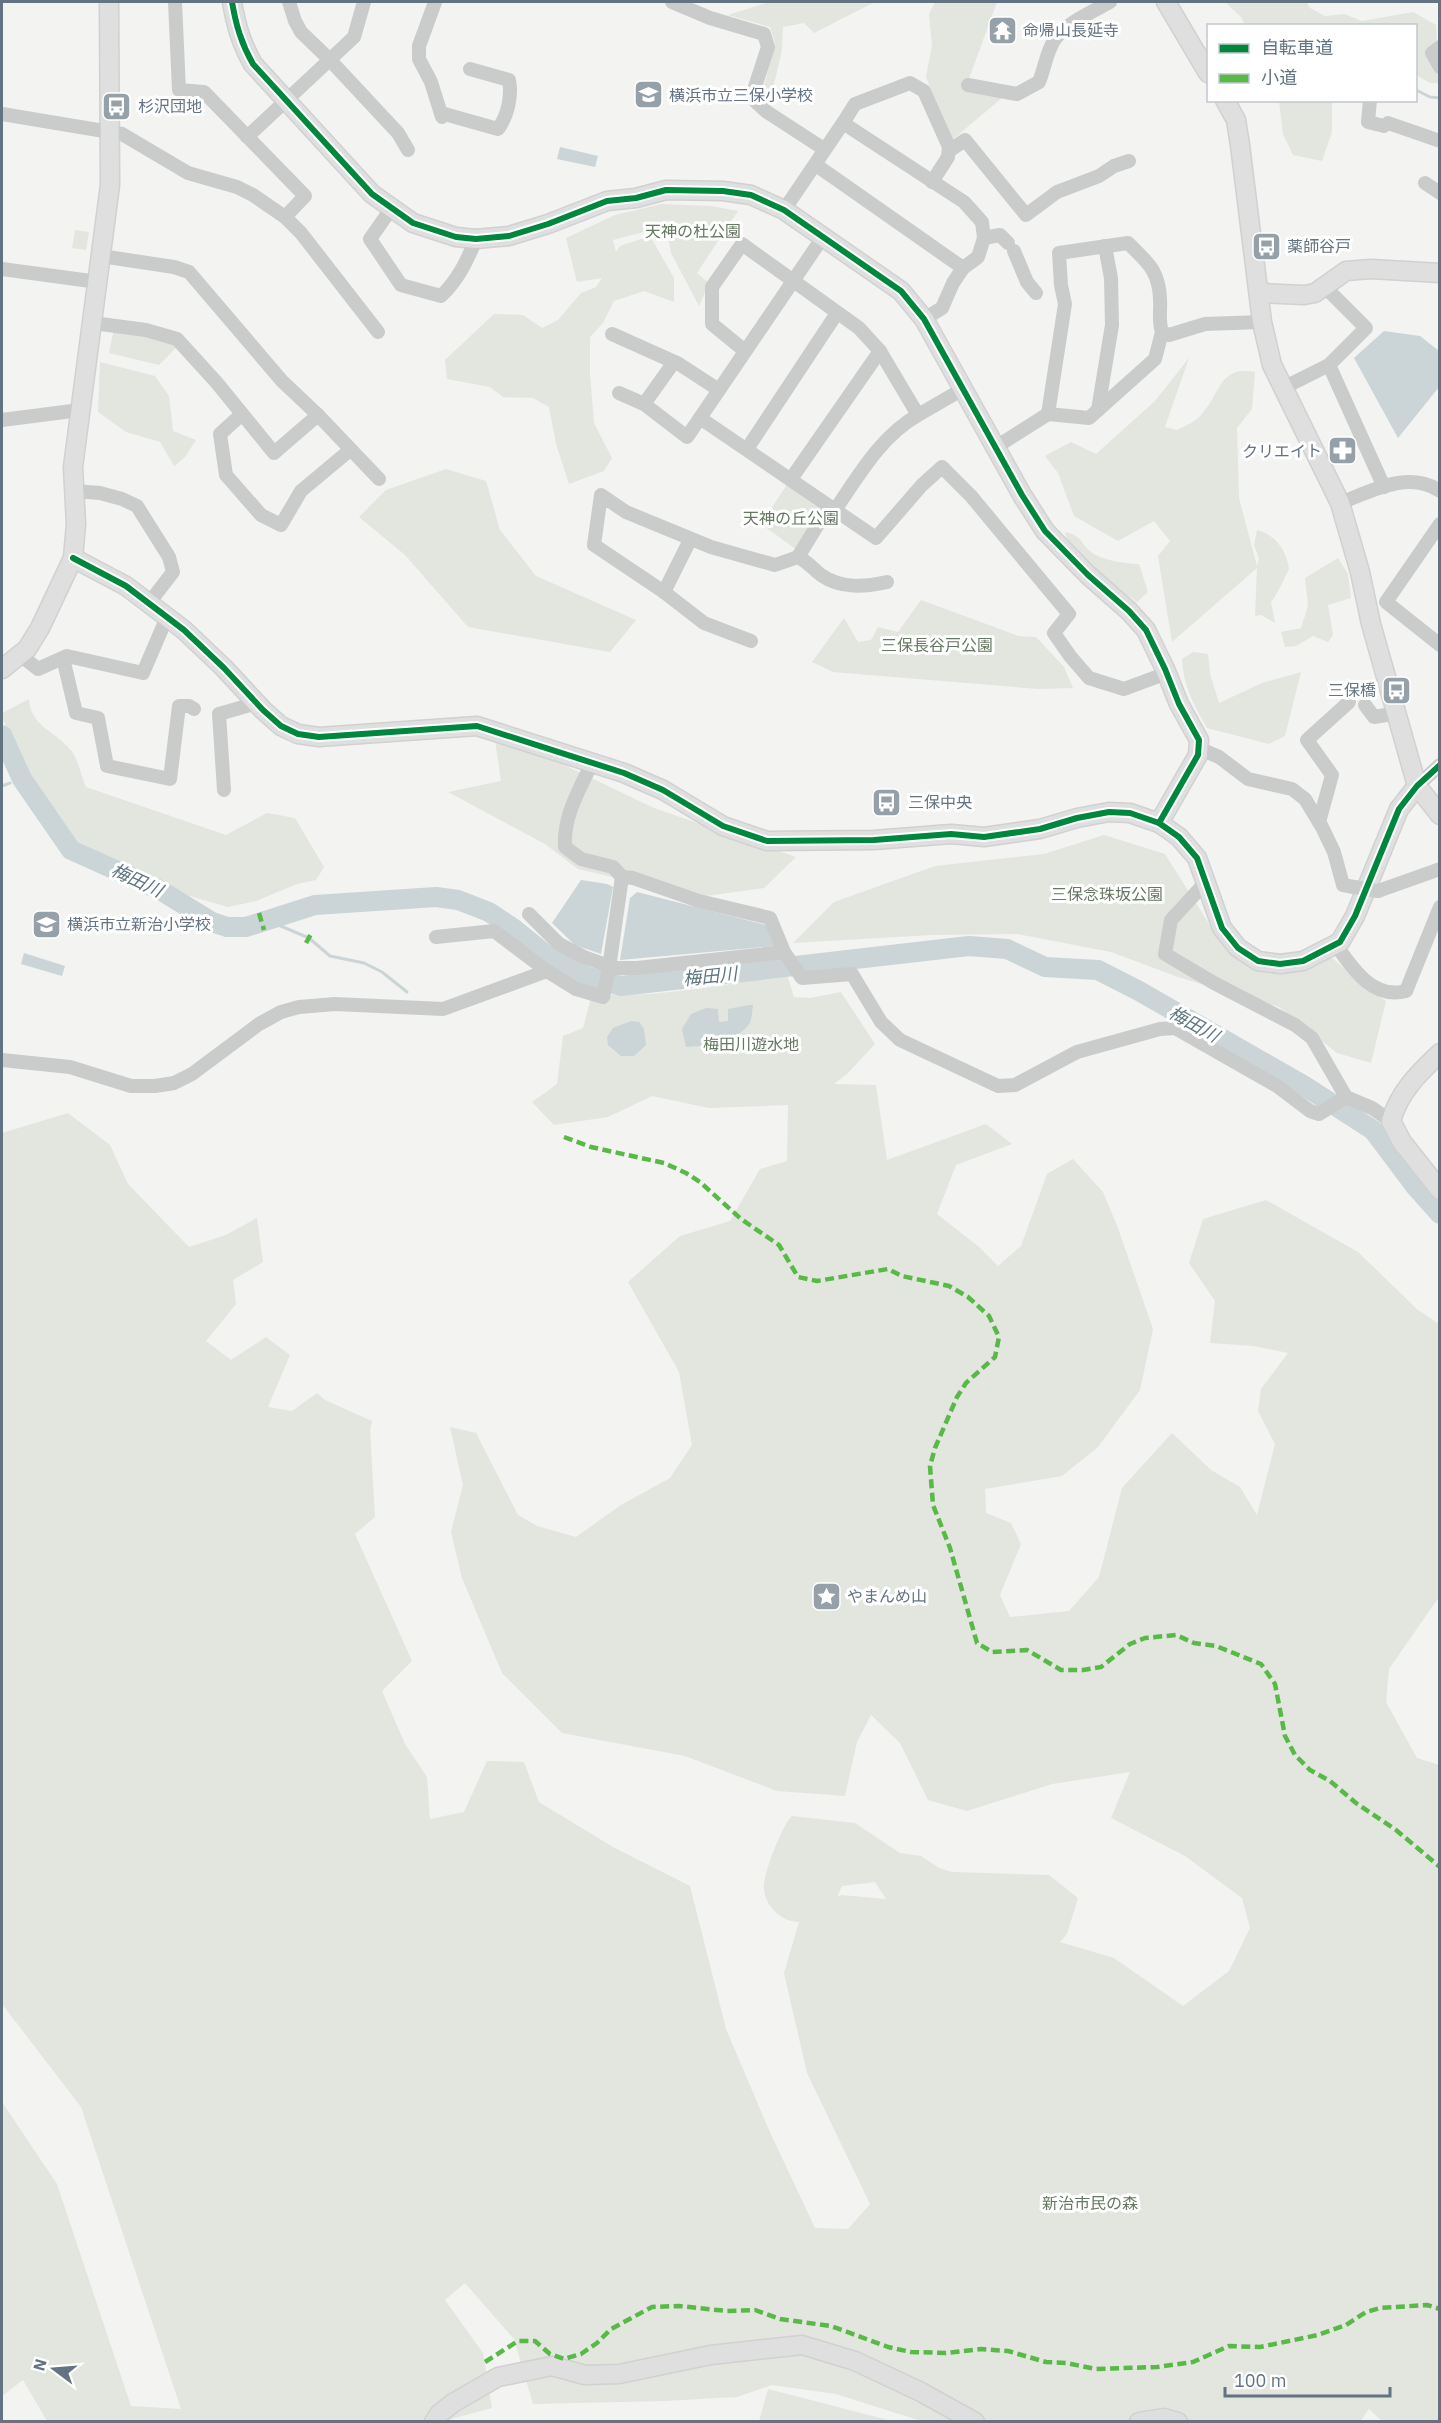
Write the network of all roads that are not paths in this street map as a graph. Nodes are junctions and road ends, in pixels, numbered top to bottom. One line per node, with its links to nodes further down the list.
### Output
1 (109, 2): 21 (street)
2 (175, 2): 22 (street)
3 (232, 2): 16 (street)
4 (289, 2): 11 (street)
5 (364, 2): 11 (street)
6 (435, 2): 13 (street)
7 (672, 2): 24 (street)
8 (1110, 2): 15 (street)
9 (1166, 2): 14 (street)
10 (1440, 47): 12 (street)
11 (329, 59): 16 (street); 25 (street)
12 (1440, 67)
13 (470, 69)
14 (1207, 69)
15 (968, 85)
16 (286, 99): 22 (street); 32 (street)
17 (1226, 102): 47 (street)
18 (1370, 102): 23 (street)
19 (2, 114): 21 (street)
20 (843, 123): 24 (street); 26 (street); 29 (street)
21 (111, 131): 34 (street); 39 (street)
22 (247, 137): 34 (street)
23 (1440, 141)
24 (824, 149): 28 (street)
25 (408, 150)
26 (949, 151): 27 (street); 29 (street)
27 (1129, 161)
28 (816, 165): 33 (street); 40 (street)
29 (932, 182): 36 (street)
30 (1425, 183): 31 (street)
31 (1440, 194)
32 (391, 209): 37 (street); 37 (street)
33 (784, 210): 35 (street); 37 (street)
34 (285, 217): 52 (street)
35 (823, 237): 44 (street); 49 (street)
36 (984, 238): 40 (street); 46 (street)
37 (476, 239)
38 (1105, 246): 53 (street); 65 (street); 67 (street)
39 (101, 256): 43 (street); 68 (street)
40 (963, 268): 49 (street)
41 (2, 269): 43 (street)
42 (1440, 273): 45 (street)
43 (98, 282): 51 (street)
44 (794, 282): 48 (street); 55 (street); 55 (street)
45 (1325, 287): 47 (street); 58 (street)
46 (1036, 293)
47 (1260, 293): 50 (street)
48 (837, 313): 56 (street); 73 (street)
49 (924, 319): 60 (street)
50 (1262, 322): 53 (street); 59 (street)
51 (93, 323): 64 (street); 66 (street)
52 (378, 332)
53 (1162, 332): 65 (street)
54 (612, 334): 57 (street)
55 (745, 351): 61 (street)
56 (880, 351): 69 (street); 76 (street)
57 (674, 362): 61 (street); 63 (street)
58 (1329, 366): 59 (street); 77 (street)
59 (1283, 388): 80 (street)
60 (963, 389): 69 (street); 72 (street)
61 (719, 390): 70 (street)
62 (620, 393): 63 (street)
63 (644, 404): 70 (street)
64 (80, 410): 71 (street); 78 (street)
65 (1098, 410): 67 (street)
66 (242, 414): 68 (street); 74 (street)
67 (1048, 414): 72 (street)
68 (318, 415): 74 (street)
69 (918, 415): 81 (street)
70 (700, 418): 73 (street)
71 (2, 420)
72 (996, 447): 95 (street)
73 (747, 449): 76 (street)
74 (350, 450): 75 (street)
75 (379, 479)
76 (791, 479): 81 (street)
77 (1384, 487): 79 (street); 80 (street)
78 (74, 490): 85 (street); 88 (street)
79 (1440, 491)
80 (1340, 503): 100 (street)
81 (835, 510): 84 (street); 95 (street)
82 (1440, 524): 91 (street)
83 (690, 540): 84 (street); 87 (street); 87 (street)
84 (798, 557): 86 (street)
85 (73, 558): 88 (street); 92 (street)
86 (887, 582)
87 (664, 592): 90 (street)
88 (149, 603): 89 (street)
89 (167, 617): 93 (street); 97 (street)
90 (751, 641)
91 (1440, 645)
92 (20, 655): 93 (street); 94 (street)
93 (63, 657): 99 (street)
94 (2, 669)
95 (1167, 674): 101 (street)
96 (1349, 702): 107 (street)
97 (257, 703): 102 (street); 105 (street)
98 (1365, 705): 100 (street)
99 (194, 710)
100 (1398, 713): 104 (street)
101 (1198, 748): 107 (street); 108 (street)
102 (592, 763): 108 (street); 110 (street)
103 (1440, 765): 104 (street)
104 (1417, 786): 106 (street); 115 (street)
105 (224, 789)
106 (1440, 815)
107 (1319, 822): 109 (street, bridge)
108 (1159, 823): 111 (street)
109 (1439, 871)
110 (622, 877): 116 (street); 117 (street)
111 (1205, 883): 115 (street); 121 (street)
112 (1440, 907): 115 (street)
113 (529, 914): 117 (street)
114 (436, 937): 118 (street)
115 (1336, 945)
116 (784, 953): 117 (street); 121 (street)
117 (609, 968): 118 (street)
118 (547, 970): 120 (street)
119 (1440, 1053): 122 (street)
120 (2, 1060)
121 (1346, 1097): 122 (street)
122 (1391, 1121): 123 (street)
123 (1440, 1190)
124 (434, 2421): 125 (street)
125 (975, 2421)
126 (1139, 2421): 127 (street)
127 (1178, 2421)

